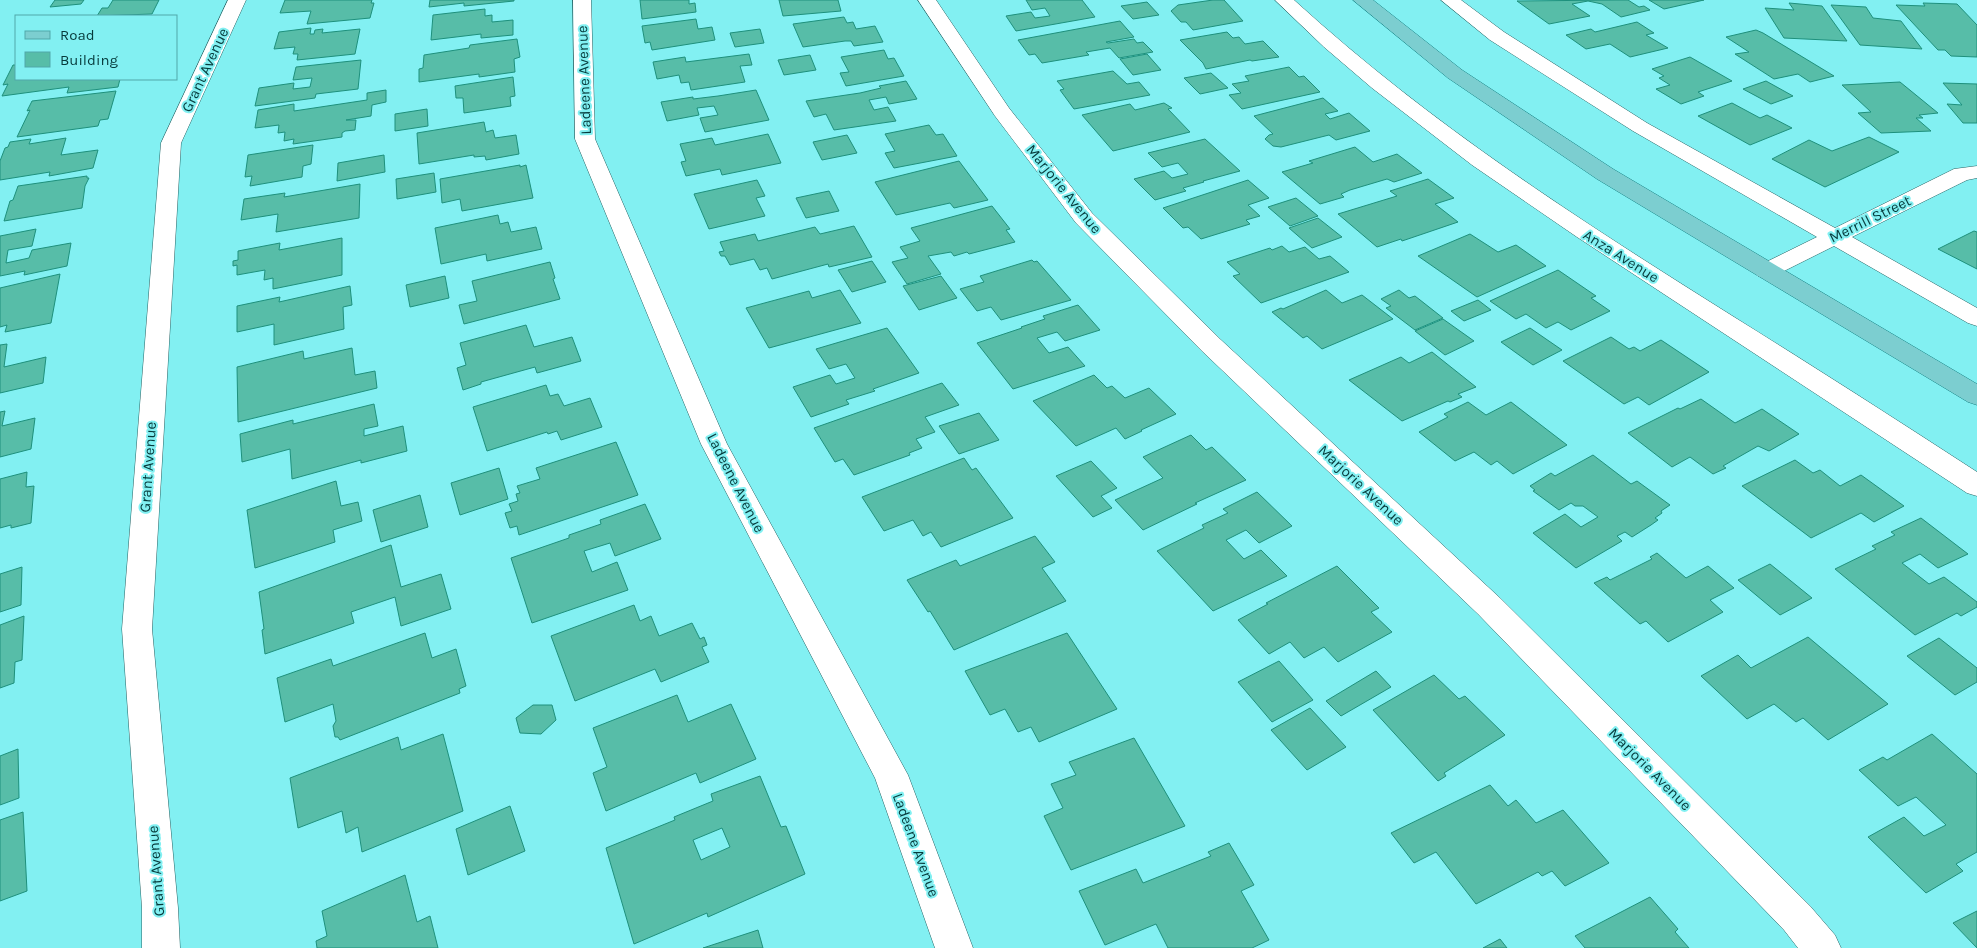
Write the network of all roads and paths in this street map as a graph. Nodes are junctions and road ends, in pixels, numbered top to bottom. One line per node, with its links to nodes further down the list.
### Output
1 (237, 0): 13 (street, Grant Avenue)
2 (582, 0): 14 (street, Ladeene Avenue)
3 (927, 0): 15 (street, Marjorie Avenue)
4 (1284, 0): 12 (street, Anza Avenue)
5 (1362, 0): 9 (main road)
6 (1450, 0): 8 (street)
7 (1977, 172): 8 (street, Merrill Street)
8 (1835, 236): 9 (street, Merrill Street); 10 (street)
9 (1766, 271): 11 (main road)
10 (1977, 318)
11 (1977, 396)
12 (1977, 486)
13 (161, 948)
14 (954, 948)
15 (1822, 948)

